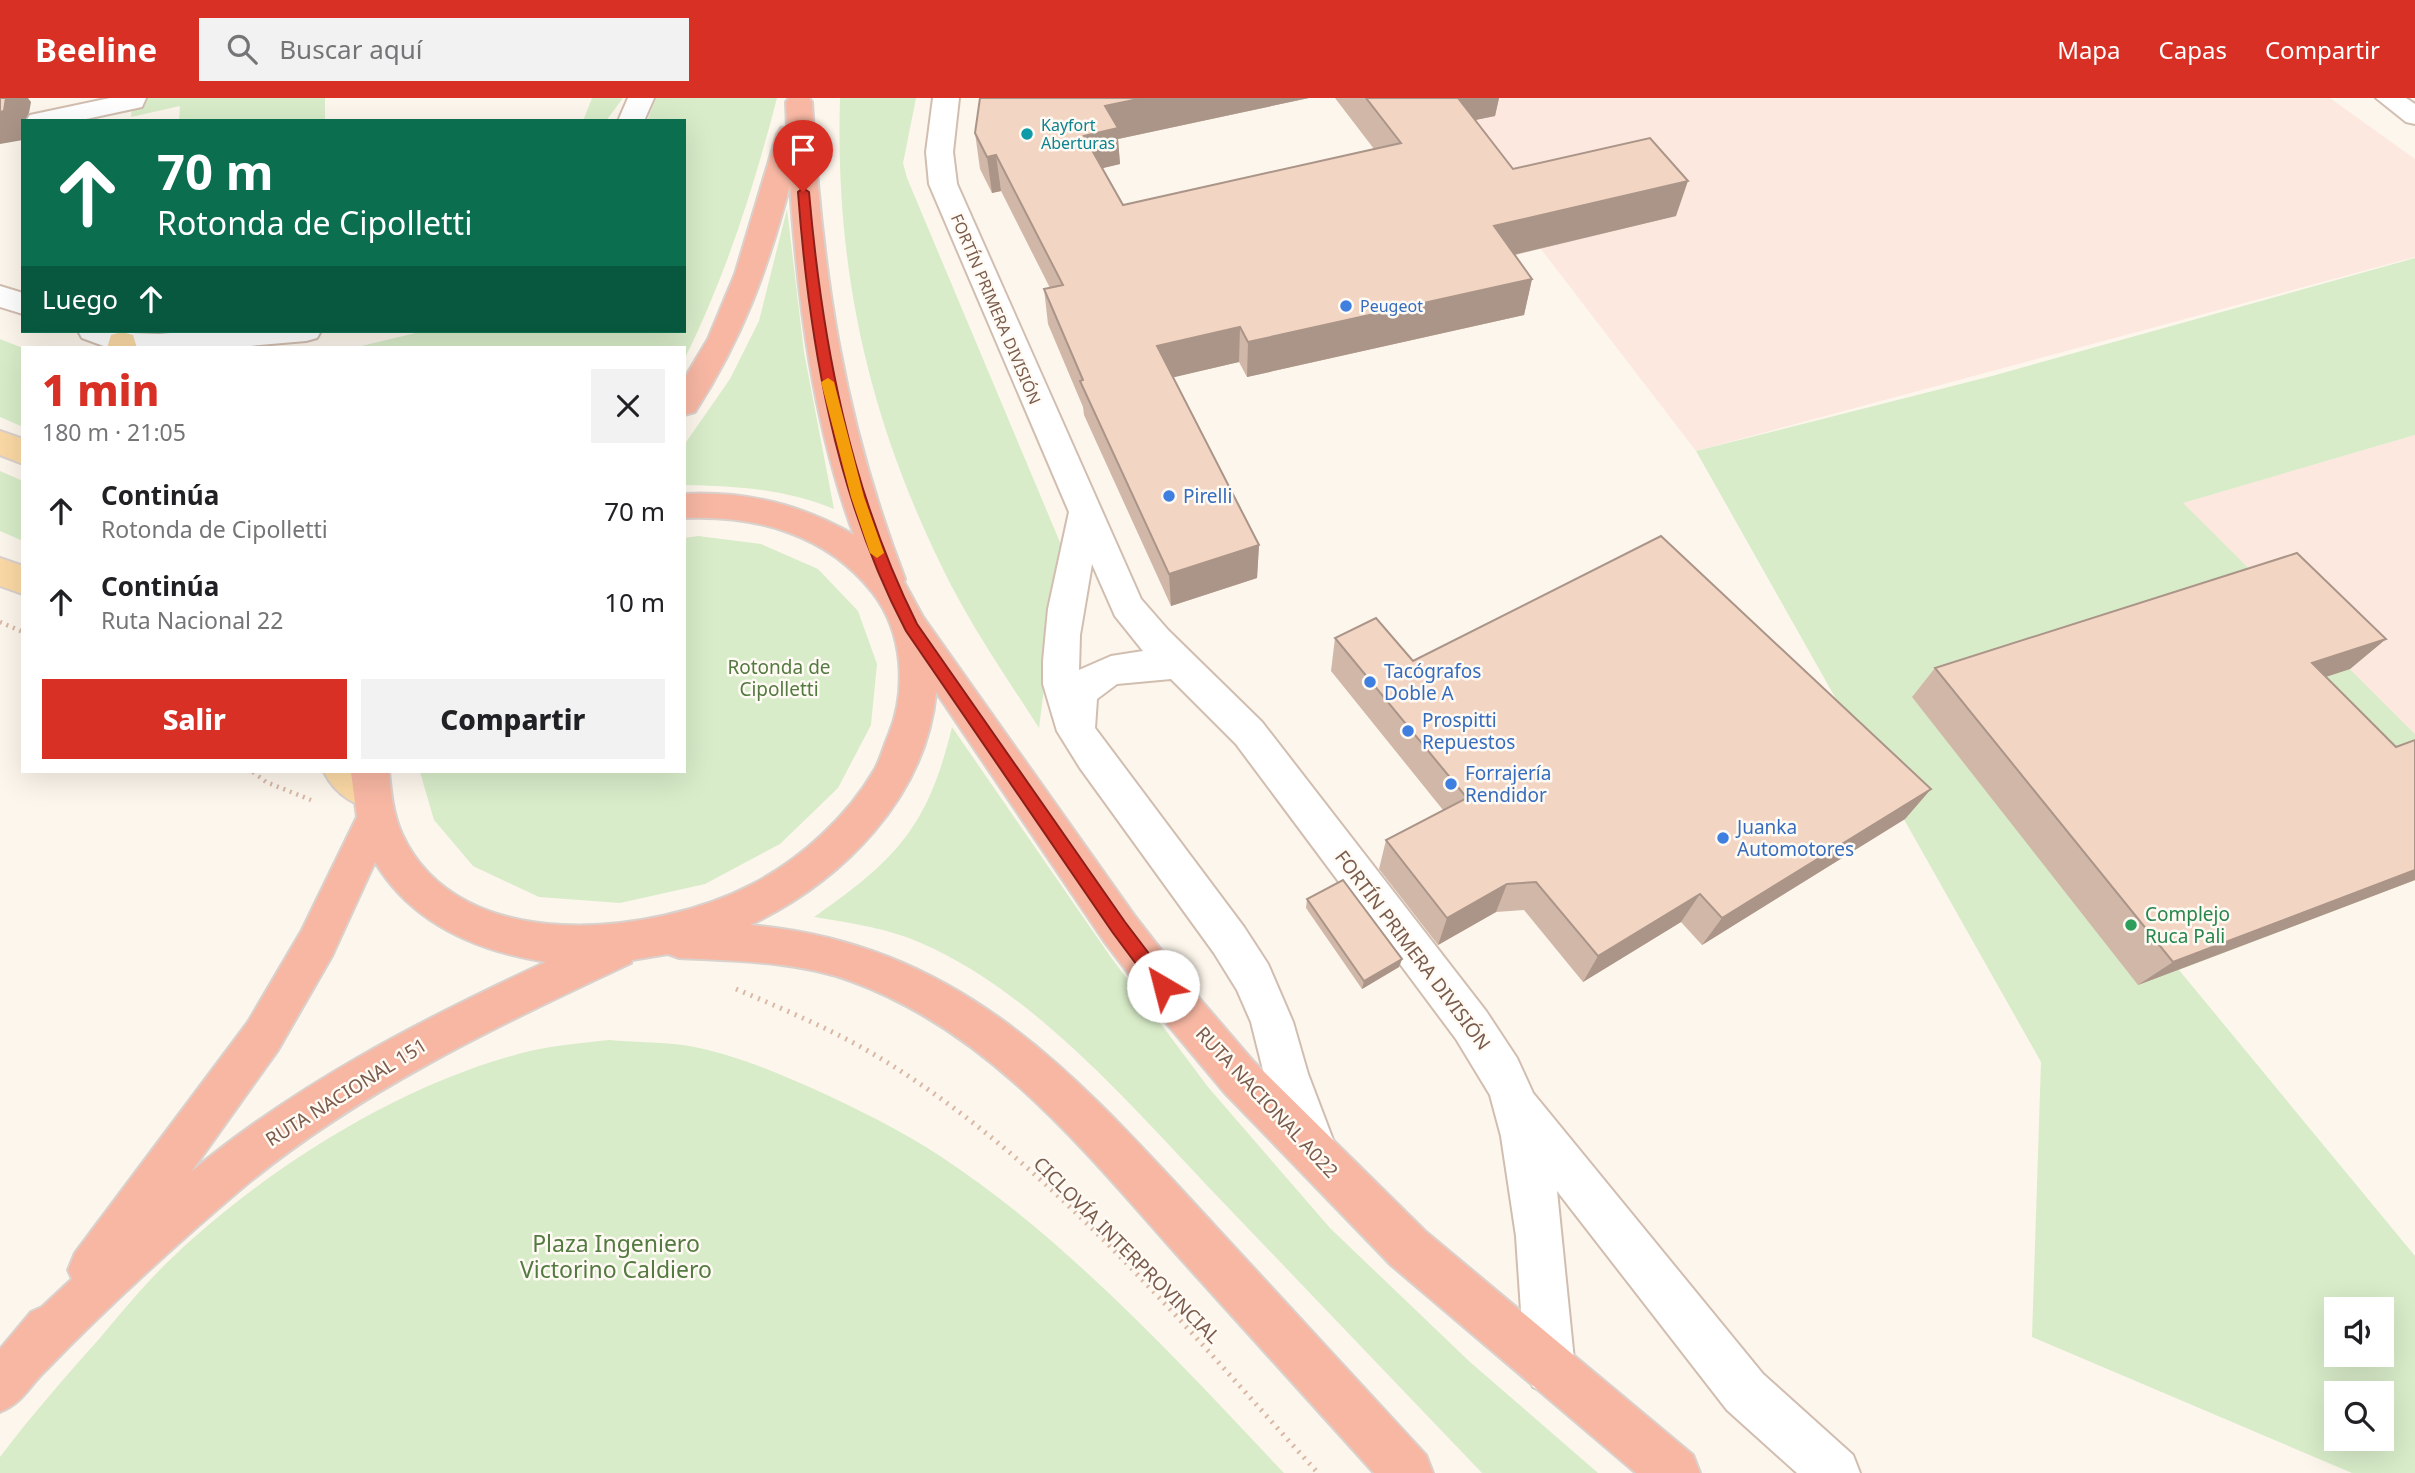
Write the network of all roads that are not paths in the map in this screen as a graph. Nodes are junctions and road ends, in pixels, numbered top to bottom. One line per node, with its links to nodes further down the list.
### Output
1 (31, 98): 8 (street)
2 (133, 98): 9 (street)
3 (640, 98): 10 (street)
4 (946, 98): 20 (street, FORTÍN PRIMERA DIVISIÓN)
5 (2389, 98): 7 (street)
6 (799, 100): 16 (highway); 23 (highway)
7 (2415, 116)
8 (29, 119)
9 (48, 119)
10 (632, 119)
11 (0, 296): 12 (street)
12 (21, 303)
13 (97, 333): 15 (street)
14 (265, 334): 15 (street)
15 (122, 345)
16 (686, 401)
17 (0, 442): 18 (main road)
18 (21, 451)
19 (686, 506): 23 (highway)
20 (1085, 513): 24 (street, FORTÍN PRIMERA DIVISIÓN); 25 (street)
21 (0, 571): 22 (main road)
22 (21, 580)
23 (903, 611): 27 (highway); 29 (highway, RUTA NACIONAL A022)
24 (1178, 664): 25 (street); 28 (street, FORTÍN PRIMERA DIVISIÓN)
25 (1076, 731): 29 (street)
26 (365, 789): 27 (highway); 30 (highway, RUTA NACIONAL 151)
27 (645, 941): 30 (highway, RUTA NACIONAL 151); 33 (highway)
28 (1514, 1102): 31 (street, FORTÍN PRIMERA DIVISIÓN); 35 (street)
29 (1318, 1159): 31 (highway, RUTA NACIONAL A022)
30 (33, 1349): 32 (highway, RUTA NACIONAL 151)
31 (1550, 1370): 34 (highway, RUTA NACIONAL A022)
32 (0, 1387)
33 (1408, 1473)
34 (1675, 1473)
35 (1835, 1473)

